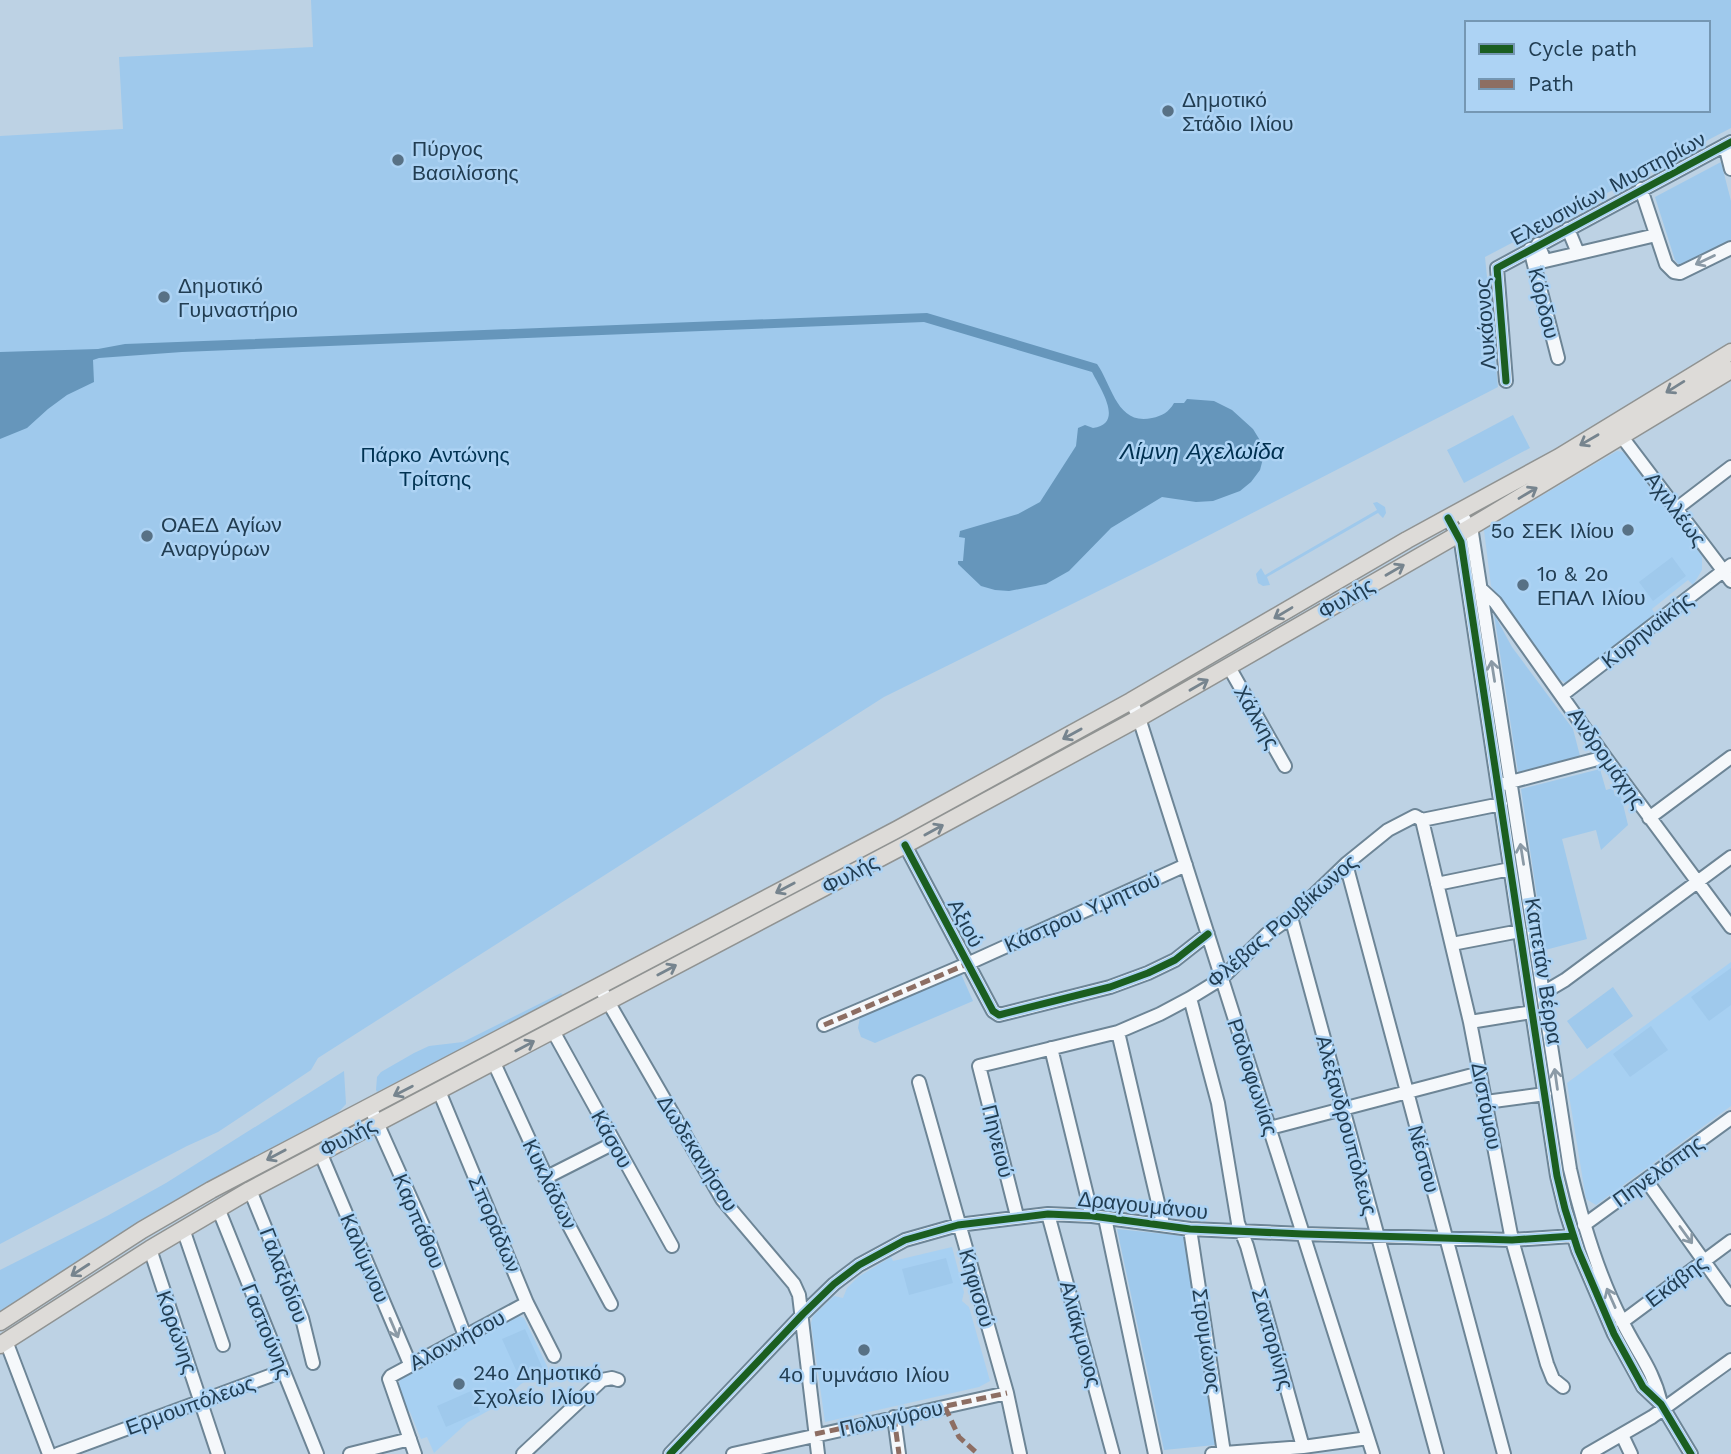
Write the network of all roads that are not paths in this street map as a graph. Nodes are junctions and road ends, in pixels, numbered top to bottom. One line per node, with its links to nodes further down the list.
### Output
1 (1728, 144): 2 (street); 3 (street, Ελευσινίων Μυστηρίων)
2 (1731, 169)
3 (1641, 189): 4 (street, Ελευσινίων Μυστηρίων); 5 (street)
4 (1568, 229): 6 (street, Ελευσινίων Μυστηρίων); 8 (street, Ελευσινίων Μυστηρίων)
5 (1656, 235): 7 (street, one-way to 5); 8 (street, Ελευσινίων Μυστηρίων)
6 (1534, 246): 8 (street, Ελευσινίων Μυστηρίων); 9 (street, Ελευσινίων Μυστηρίων); 11 (street, Κόρδου)
7 (1731, 248)
8 (1578, 253)
9 (1501, 265): 13 (street, Λυκάονος)
10 (1731, 352): 17 (main road, Φυλής, one-way to 17)
11 (1558, 358)
12 (1731, 370): 14 (main road, Φυλής)
13 (1506, 381)
14 (1622, 437): 16 (street, Αχιλλέως); 18 (main road, Φυλής, one-way to 14)
15 (1731, 467): 16 (street)
16 (1676, 509): 19 (street, Αχιλλέως)
17 (1454, 514): 18 (street, Καπετάν Βέρρα); 23 (main road, Φυλής, one-way to 23)
18 (1463, 531): 20 (street, Καπετάν Βέρρα); 21 (main road, Φυλής, one-way to 18); 25 (street, Καπετάν Βέρρα)
19 (1728, 572): 22 (street, Κυρηναϊκής)
20 (1481, 589): 22 (street, Ανδρομάχης); 25 (street, Καπετάν Βέρρα, one-way to 20)
21 (1229, 667): 24 (main road, Φυλής, one-way to 21); 28 (street, Χάλκης)
22 (1562, 695): 26 (street, Ανδρομάχης)
23 (1131, 701): 24 (street, Ραδιοφωνίας); 47 (main road, Φυλής, one-way to 47)
24 (1139, 718): 33 (main road, Φυλής, one-way to 24); 36 (street, Ραδιοφωνίας)
25 (1498, 740): 29 (street, Καπετάν Βέρρα)
26 (1605, 757): 29 (street); 31 (street, Ανδρομάχης)
27 (1731, 757): 31 (street)
28 (1285, 766)
29 (1504, 784): 30 (street, Καπετάν Βέρρα); 48 (street, Καπετάν Βέρρα, one-way to 29)
30 (1501, 804): 32 (street, Φλέβας Ρουβίκωνος); 37 (street, Καπετάν Βέρρα)
31 (1649, 818): 38 (street, Ανδρομάχης)
32 (1422, 820): 35 (street, Φλέβας Ρουβίκωνος); 39 (street, Διστόμου)
33 (905, 845): 45 (street, Αξιού); 50 (main road, Φυλής, one-way to 33)
34 (1731, 857): 38 (street)
35 (1346, 864): 40 (street, Φλέβας Ρουβίκωνος); 62 (street, Νέστου)
36 (1186, 865): 43 (street, Ραδιοφωνίας); 45 (street, Κάστρου Υμηττού)
37 (1510, 869): 39 (street); 42 (street, Καπετάν Βέρρα)
38 (1698, 882): 41 (street, Ανδρομάχης); 48 (street)
39 (1437, 884): 44 (street, Διστόμου)
40 (1291, 917): 46 (street, Φλέβας Ρουβίκωνος); 66 (street, Αλεξανδρουπόλεως)
41 (1731, 927)
42 (1520, 931): 44 (street); 51 (street, Καπετάν Βέρρα)
43 (1208, 934): 45 (street, Αξιού); 46 (street, Ραδιοφωνίας)
44 (1452, 944): 52 (street, Διστόμου)
45 (967, 964): 53 (street, Κάστρου Υμηττού)
46 (1222, 979): 49 (street, Φλέβας Ρουβίκωνος); 69 (street, Ραδιοφωνίας)
47 (599, 986): 50 (street, Δωδεκανήσου); 65 (main road, Φυλής, one-way to 65)
48 (1543, 993): 81 (street, Καπετάν Βέρρα, one-way to 48)
49 (1190, 998): 55 (street, Φλέβας Ρουβίκωνος); 84 (street, Σαντορίνης)
50 (607, 1001): 54 (main road, Φυλής); 97 (street, Δωδεκανήσου)
51 (1532, 1012): 52 (street); 63 (street, Καπετάν Βέρρα)
52 (1470, 1022): 59 (street, Διστόμου)
53 (824, 1025)
54 (552, 1031): 57 (main road, Φυλής, one-way to 54); 70 (street, Κάσου)
55 (1118, 1032): 56 (street, Φλέβας Ρουβίκωνος); 79 (street)
56 (1051, 1048): 58 (street, Φλέβας Ρουβίκωνος); 78 (street)
57 (494, 1063): 61 (main road, Φυλής); 72 (street, Κυκλάδων)
58 (979, 1066): 77 (street, Πηνειού)
59 (1480, 1073): 62 (street); 64 (street, Διστόμου)
60 (919, 1082): 80 (street, Κηφισού)
61 (439, 1091): 68 (main road, Φυλής); 95 (street, Σποράδων)
62 (1407, 1092): 66 (street); 88 (street, Νέστου)
63 (1545, 1094): 64 (street); 87 (street, Καπετάν Βέρρα)
64 (1486, 1102): 89 (street, Διστόμου)
65 (370, 1107): 68 (street, Καρπάθου); 98 (main road, Φυλής, one-way to 98)
66 (1343, 1108): 69 (street); 86 (street, Αλεξανδρουπόλεως)
67 (1731, 1118): 73 (street, Πηνελόπης)
68 (377, 1123): 71 (main road, Φυλής); 100 (street, Καρπάθου)
69 (1270, 1128): 85 (street, Ραδιοφωνίας)
70 (614, 1143): 72 (street); 91 (street, Κάσου)
71 (320, 1152): 74 (main road, Φυλής); 106 (street, Καλύμνου, one-way to 106)
72 (545, 1178): 96 (street, Κυκλάδων)
73 (1646, 1180): 81 (street, Πηνελόπης); 93 (street, one-way to 93)
74 (250, 1190): 75 (main road, Φυλής); 105 (street, Γαλαξιδίου)
75 (218, 1208): 82 (main road, Φυλής); 107 (street, Γαστούνης)
76 (1048, 1214): 77 (street, Δραγουμάνου); 78 (street, Δραγουμάνου); 132 (street, Αλιάκμονος)
77 (1017, 1216): 80 (street, Δραγουμάνου)
78 (1099, 1217): 79 (street, Δραγουμάνου); 133 (street)
79 (1163, 1224): 83 (street, Δραγουμάνου)
80 (958, 1225): 97 (street, Δραγουμάνου); 110 (street, Κηφισού)
81 (1584, 1225): 99 (street, Καπετάν Βέρρα, one-way to 81)
82 (183, 1229): 92 (main road, Φυλής); 102 (street)
83 (1191, 1229): 84 (street, Δραγουμάνου); 119 (street, Στρυμώνος)
84 (1241, 1231): 85 (street, Δραγουμάνου); 118 (street, Σαντορίνης)
85 (1303, 1234): 86 (street, Δραγουμάνου); 116 (street, Ραδιοφωνίας)
86 (1377, 1236): 88 (street, Δραγουμάνου); 135 (street, Αλεξανδρουπόλεως)
87 (1573, 1236): 89 (street, Δραγουμάνου); 112 (street, Καπετάν Βέρρα)
88 (1445, 1238): 89 (street, Δραγουμάνου); 136 (street, Νέστου)
89 (1512, 1240): 109 (street, Διστόμου)
90 (1731, 1241): 93 (street, Εκάβης)
91 (672, 1246)
92 (150, 1249): 101 (main road, Φυλής); 111 (street, Κορώνης)
93 (1703, 1260): 94 (street); 99 (street, Εκάβης)
94 (1731, 1299)
95 (527, 1303): 100 (street, Αλοννήσου); 103 (street, Σποράδων)
96 (611, 1304)
97 (803, 1314): 114 (street, Δωδεκανήσου); 127 (street, Δραγουμάνου)
98 (0, 1322)
99 (1622, 1322): 112 (street, Καπετάν Βέρρα)
100 (464, 1336): 106 (street, Αλοννήσου)
101 (3, 1343): 120 (street)
102 (223, 1345)
103 (554, 1356)
104 (1731, 1360): 112 (street)
105 (313, 1363)
106 (410, 1364): 117 (street, Αλοννήσου)
107 (283, 1371): 111 (street, Ερμουπόλεως); 123 (street, Γαστούνης)
108 (618, 1380): 126 (street)
109 (1563, 1387)
110 (1007, 1393): 113 (street, Πολυγύρου); 131 (street, Κηφισού)
111 (201, 1402): 121 (street, Ερμουπόλεως); 122 (street, Κορώνης)
112 (1662, 1406): 115 (street); 139 (street)
113 (894, 1417): 114 (street, Πολυγύρου); 130 (street)
114 (815, 1434): 128 (street, Πολυγύρου); 129 (street, Δωδεκανήσου)
115 (1622, 1435): 137 (street); 138 (street)
116 (1368, 1438): 118 (street); 134 (street, Ραδιοφωνίας)
117 (410, 1439): 124 (street); 125 (street)
118 (1303, 1447): 119 (street)
119 (1218, 1453)
120 (49, 1454)
121 (58, 1454)
122 (218, 1454)
123 (317, 1454)
124 (350, 1454)
125 (415, 1454)
126 (523, 1454)
127 (670, 1454)
128 (733, 1454)
129 (818, 1454)
130 (899, 1454)
131 (1020, 1454)
132 (1113, 1454)
133 (1155, 1454)
134 (1373, 1454)
135 (1437, 1454)
136 (1504, 1454)
137 (1588, 1454)
138 (1631, 1454)
139 (1691, 1454)

